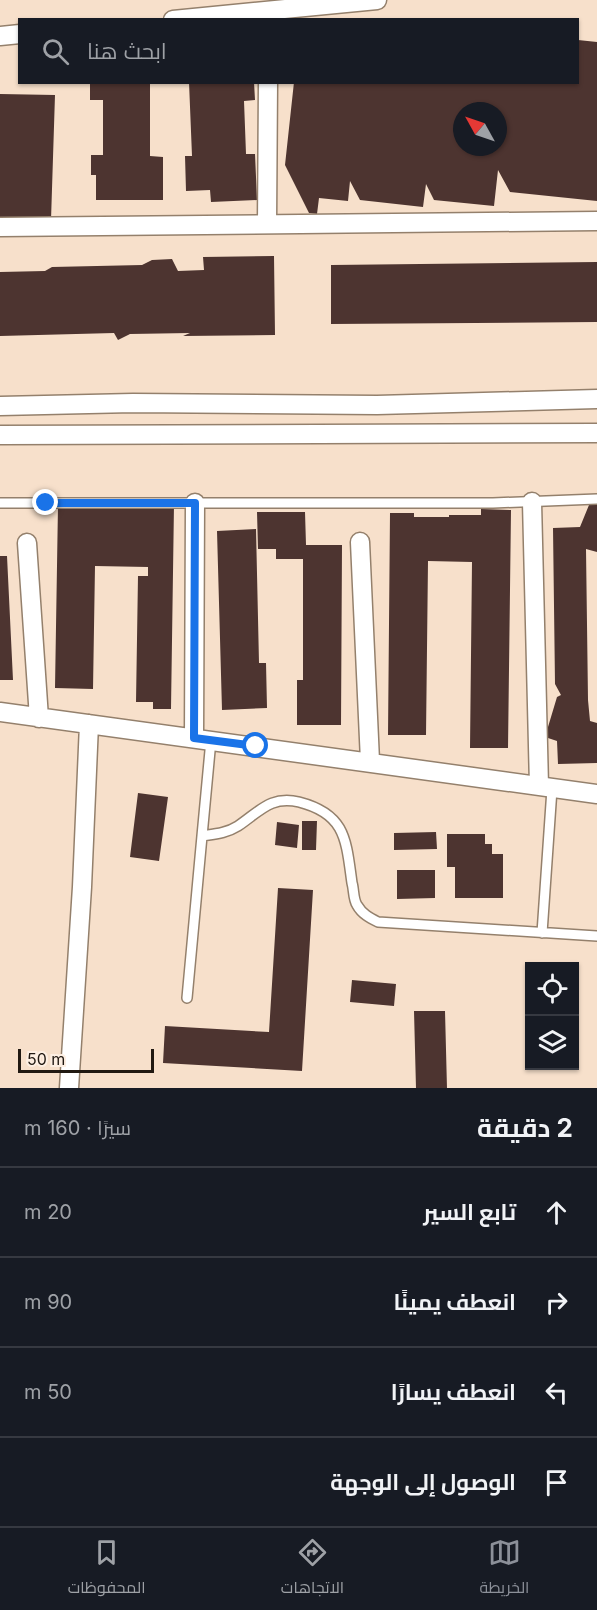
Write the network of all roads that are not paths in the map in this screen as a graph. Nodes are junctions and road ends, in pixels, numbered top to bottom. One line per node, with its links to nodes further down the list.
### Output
1 (377, 0): 2 (street)
2 (193, 18)
3 (18, 34): 4 (street)
4 (0, 36)
5 (268, 84): 7 (street)
6 (597, 220): 7 (street)
7 (267, 224): 8 (street)
8 (0, 227)
9 (597, 399): 10 (street)
10 (0, 406)
11 (597, 433): 12 (street)
12 (0, 435)
13 (597, 499): 14 (lane)
14 (532, 502): 16 (lane); 24 (street)
15 (0, 503): 16 (lane)
16 (195, 503): 22 (street)
17 (360, 542): 23 (street)
18 (27, 543): 20 (street)
19 (0, 712): 20 (street)
20 (39, 718): 21 (street)
21 (89, 724): 22 (street); 30 (street)
22 (202, 739): 23 (street); 26 (lane)
23 (370, 761): 24 (street)
24 (545, 788): 25 (street); 27 (lane)
25 (597, 794)
26 (202, 836): 27 (lane); 29 (lane)
27 (542, 933): 28 (lane)
28 (597, 936)
29 (187, 998)
30 (69, 1088)

